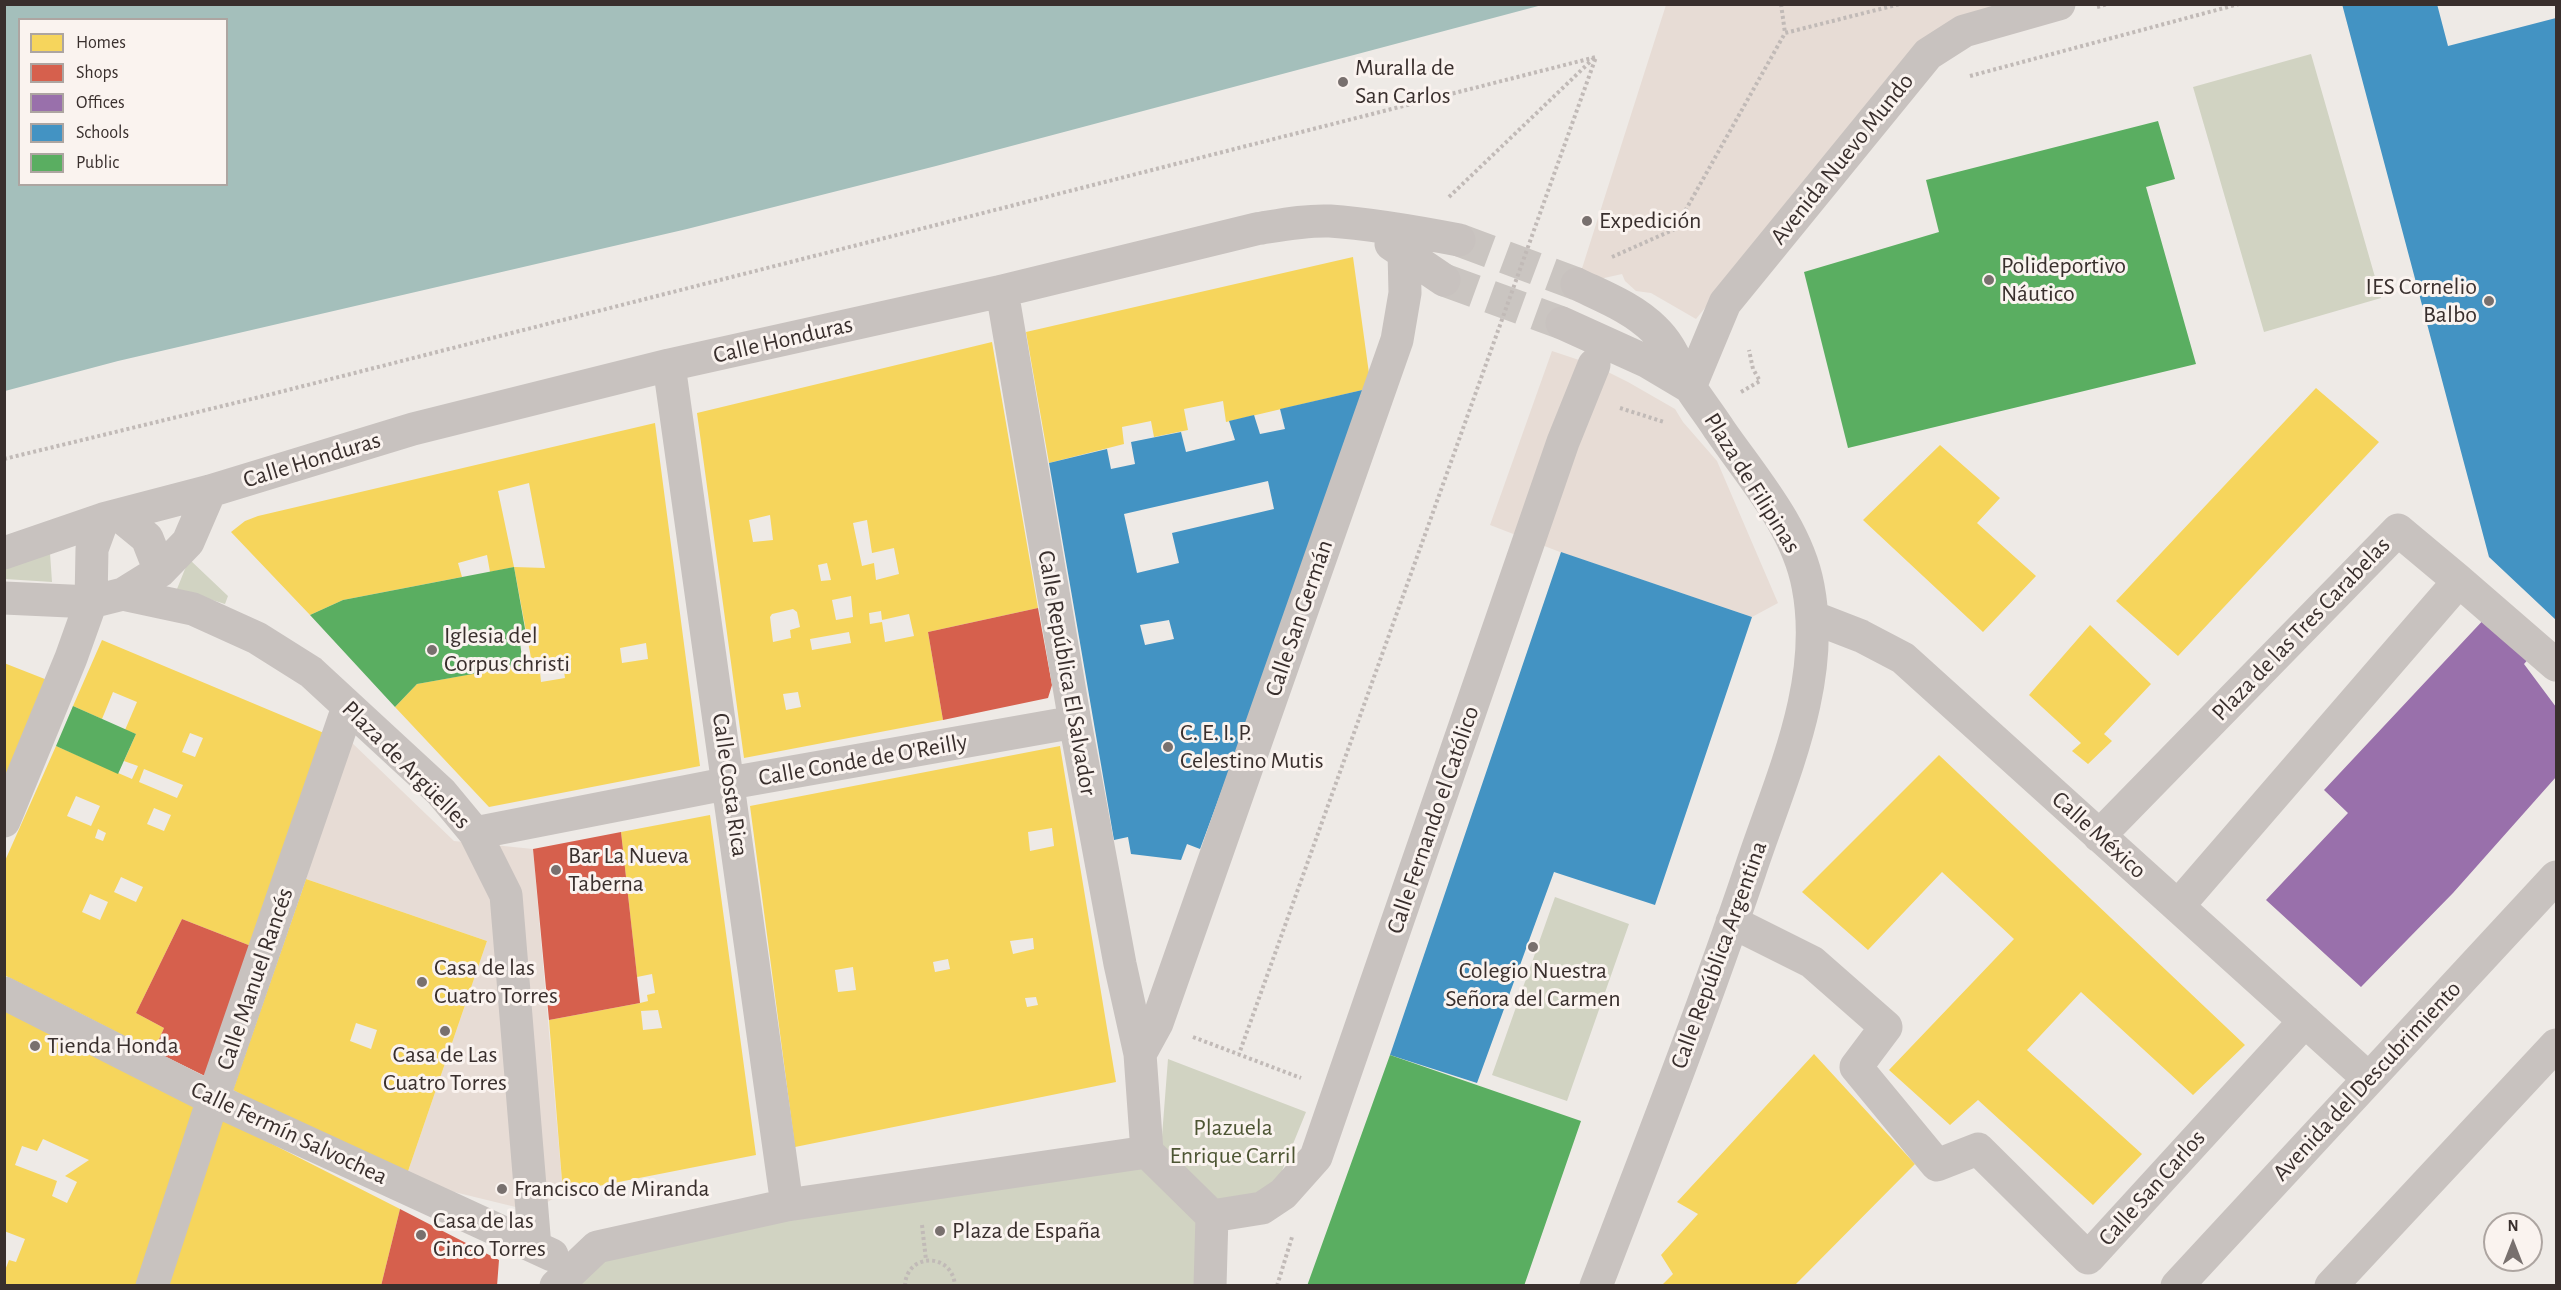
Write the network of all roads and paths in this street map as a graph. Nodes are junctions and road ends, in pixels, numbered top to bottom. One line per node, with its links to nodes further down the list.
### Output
1 (1781, 4): 6 (path)
2 (1900, 4): 6 (path)
3 (2108, 4): 5 (path)
4 (2239, 4): 8 (path)
5 (2073, 7): 22 (street, Avenida Nuevo Mundo)
6 (1785, 33): 13 (path)
7 (1596, 57): 9 (path)
8 (1960, 79)
9 (1446, 201)
10 (1361, 226): 11 (street); 12 (street); 16 (street, Calle Honduras)
11 (1459, 240)
12 (1404, 252): 14 (street); 46 (street, Calle San Germán)
13 (1602, 262)
14 (1444, 280)
15 (1577, 284): 22 (street, Plaza de Filipinas)
16 (1002, 291): 19 (street, Calle Honduras); 34 (street, Calle República El Salvador)
17 (1562, 323): 22 (street, Plaza de Filipinas)
18 (1749, 346): 22 (path)
19 (669, 365): 23 (street, Calle Honduras); 35 (street, Calle Costa Rica)
20 (1594, 365): 21 (street, Calle Fernando el Católico)
21 (1582, 396): 22 (path); 52 (street, Calle Fernando el Católico)
22 (1698, 398): 31 (street, Plaza de Filipinas)
23 (210, 491): 24 (street, Calle Honduras); 26 (street)
24 (111, 517): 25 (street, Calle Honduras); 26 (street); 30 (street)
25 (4, 553)
26 (160, 571): 28 (street)
27 (2459, 581): 32 (street); 38 (street, Plaza de las Tres Carabelas); 40 (street)
28 (123, 594): 30 (street); 33 (street, Plaza de Argüelles)
29 (4, 598): 30 (street)
30 (91, 602): 36 (street)
31 (1812, 617): 38 (street, Calle México); 41 (street, Calle República Argentina)
32 (2556, 664)
33 (348, 707): 37 (street, Plaza de Argüelles); 49 (street, Calle Manuel Rancés)
34 (1075, 723): 35 (street, Calle Conde de O'Reilly); 46 (street, Calle República El Salvador)
35 (730, 783): 37 (street, Calle Conde de O'Reilly); 51 (street, Calle Costa Rica)
36 (4, 821)
37 (475, 833): 53 (street, Plaza de Argüelles)
38 (2099, 836): 40 (street, Calle México)
39 (2556, 877): 48 (street, Avenida del Descubrimiento)
40 (2178, 906): 43 (street, Calle México)
41 (1732, 922): 43 (street, Calle San Carlos); 59 (street, Calle República Argentina)
42 (4, 993): 49 (street, Calle Fermín Salvochea)
43 (2305, 1021): 48 (street, Calle México)
44 (1191, 1036): 47 (path)
45 (2556, 1045): 61 (street)
46 (1140, 1054): 50 (street)
47 (1303, 1079)
48 (2369, 1079): 60 (street, Avenida del Descubrimiento)
49 (213, 1099): 53 (street, Calle Fermín Salvochea); 55 (street, Calle Manuel Rancés)
50 (1147, 1152): 51 (street); 52 (street)
51 (787, 1205): 54 (street)
52 (1212, 1216): 58 (street)
53 (535, 1247): 54 (street, Calle Fermín Salvochea)
54 (566, 1276)
55 (153, 1286)
56 (905, 1286): 57 (path)
57 (955, 1286)
58 (1210, 1286)
59 (1596, 1286)
60 (2177, 1286)
61 (2331, 1286)

